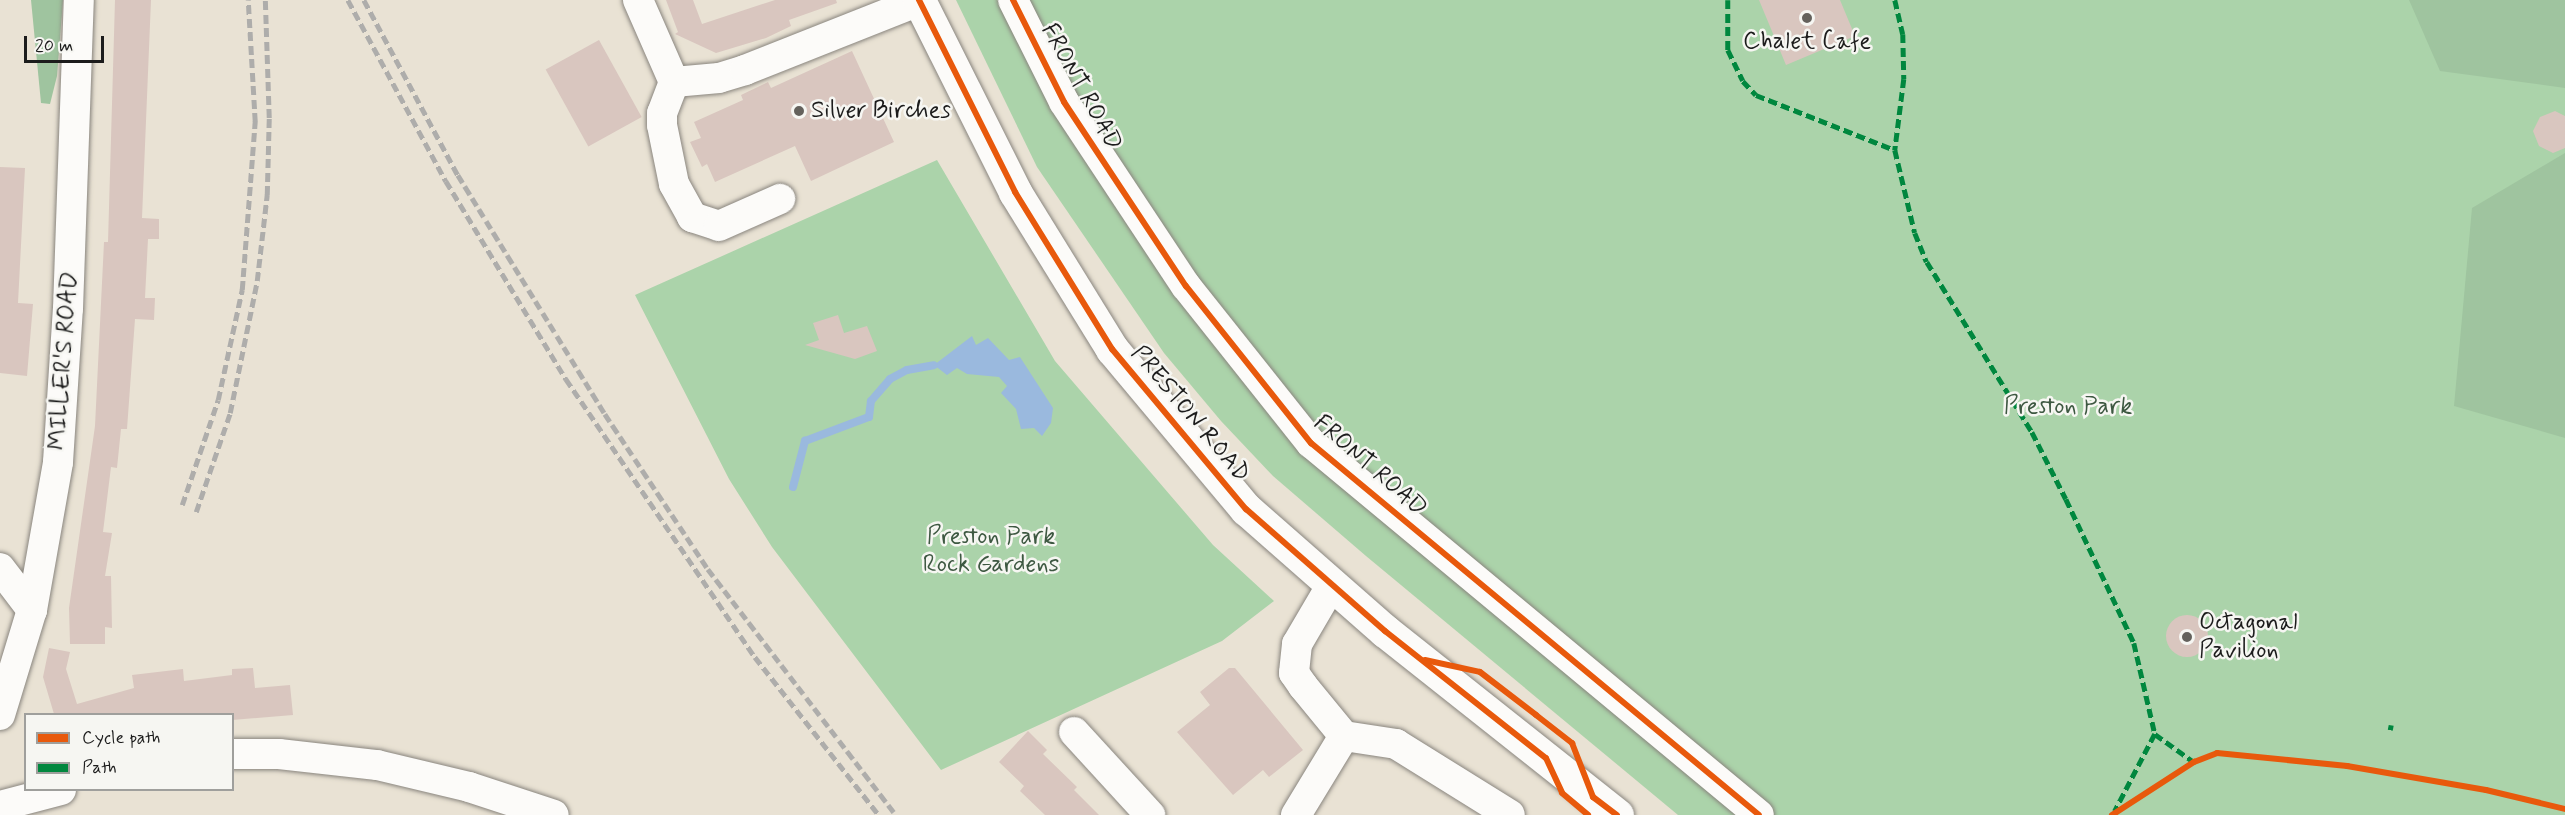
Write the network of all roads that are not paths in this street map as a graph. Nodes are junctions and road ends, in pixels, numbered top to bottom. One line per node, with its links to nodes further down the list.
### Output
1 (79, 0): 9 (street, MILLER'S ROAD)
2 (638, 0): 5 (street)
3 (1013, 0): 21 (street, FRONT ROAD)
4 (919, 1): 5 (street); 8 (highway, PRESTON ROAD)
5 (674, 82): 6 (street)
6 (780, 199)
7 (0, 568): 9 (street)
8 (1331, 586): 12 (street); 20 (highway, PRESTON ROAD)
9 (32, 610): 10 (street, MILLER'S ROAD)
10 (0, 716)
11 (1074, 732): 17 (street)
12 (1344, 736): 18 (street); 19 (street)
13 (234, 754): 16 (street)
14 (54, 791): 15 (street)
15 (0, 806)
16 (554, 815)
17 (1150, 815)
18 (1296, 815)
19 (1510, 815)
20 (1617, 815)
21 (1759, 815)

